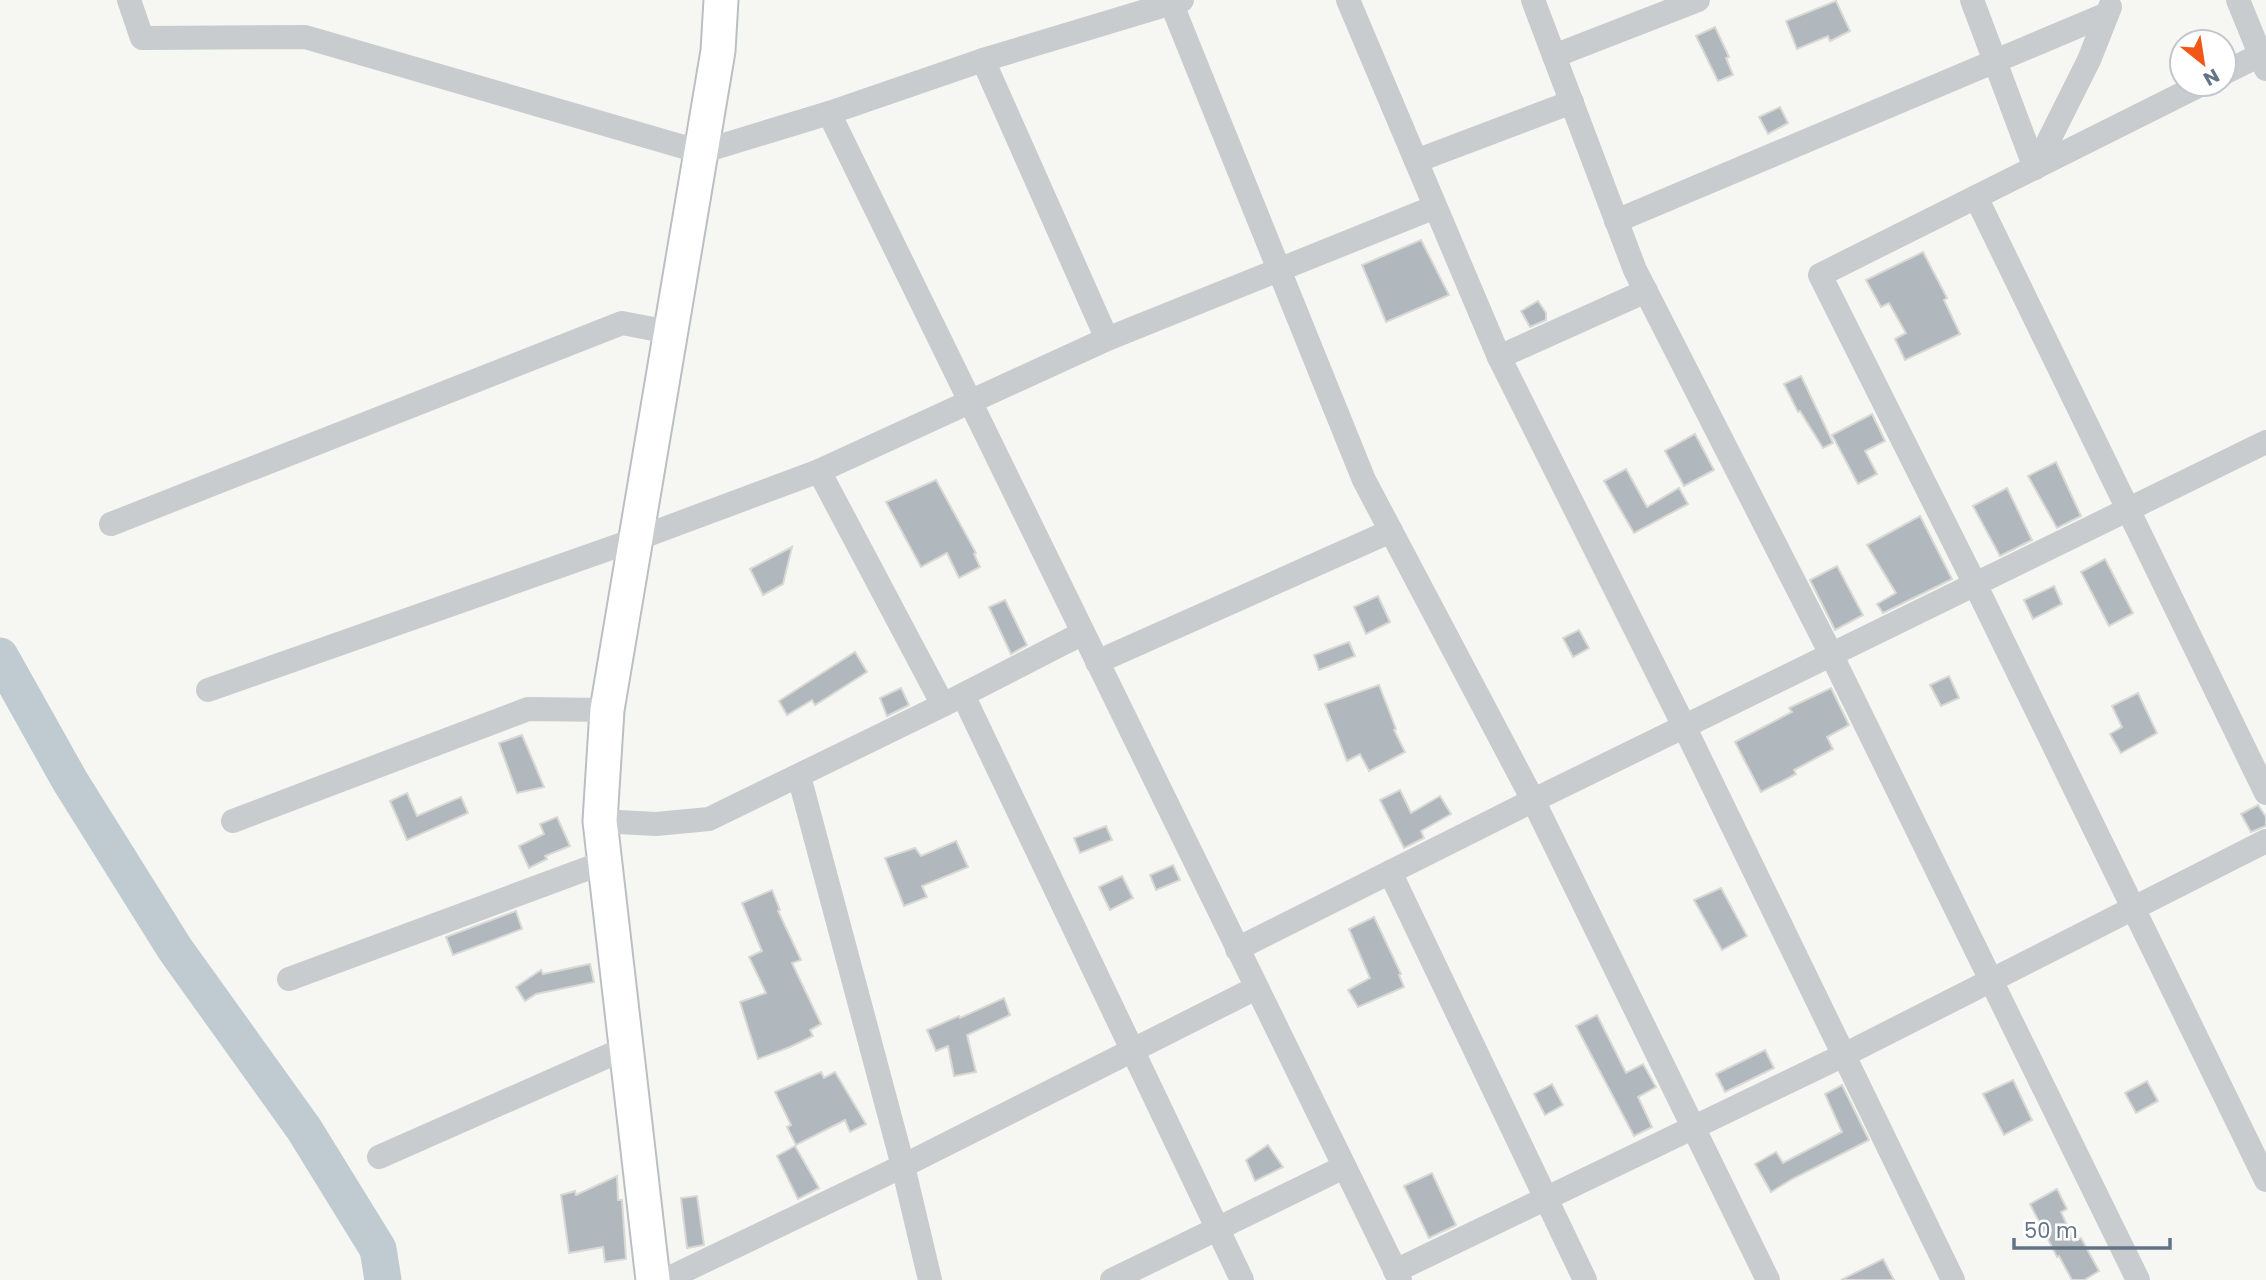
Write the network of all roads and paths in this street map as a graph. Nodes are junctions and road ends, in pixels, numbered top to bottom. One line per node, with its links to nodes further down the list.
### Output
1 (129, 0): 18 (street)
2 (721, 0): 18 (street)
3 (1348, 0): 19 (street)
4 (1533, 0): 10 (street)
5 (1698, 0): 10 (street)
6 (1972, 0): 13 (street)
7 (2238, 0): 11 (street)
8 (1174, 1): 12 (street); 24 (street)
9 (2110, 7): 13 (street); 20 (street)
10 (1554, 56): 16 (street)
11 (2264, 59): 14 (street)
12 (983, 60): 17 (street); 27 (street)
13 (1995, 62): 20 (street); 23 (street)
14 (2238, 68)
15 (2174, 98): 20 (street)
16 (1572, 102): 19 (street); 23 (street)
17 (829, 113): 18 (street); 29 (street)
18 (701, 152): 26 (street)
19 (1416, 160): 22 (street)
20 (2035, 168): 21 (street)
21 (1976, 197): 32 (street); 36 (street)
22 (1435, 207): 24 (street); 28 (street)
23 (1616, 220): 25 (street)
24 (1278, 271): 27 (street); 34 (street)
25 (1646, 291): 28 (street); 38 (street)
26 (669, 332): 33 (street); 35 (street)
27 (1107, 339): 29 (street)
28 (1499, 356): 43 (street)
29 (970, 402): 31 (street); 37 (street)
30 (2266, 442): 32 (street)
31 (819, 471): 35 (street); 41 (street)
32 (2128, 509): 36 (street); 45 (street)
33 (111, 524)
34 (1391, 531): 39 (street); 46 (street)
35 (634, 540): 40 (street); 42 (street)
36 (1975, 584): 38 (street); 52 (street)
37 (1083, 633): 39 (street); 41 (street)
38 (1831, 654): 43 (street); 55 (street)
39 (1097, 662): 53 (street)
40 (208, 690)
41 (953, 700): 44 (street); 58 (street)
42 (607, 710): 47 (street); 48 (street)
43 (1684, 726): 46 (street); 59 (street)
44 (799, 776): 48 (street); 62 (street)
45 (2266, 793)
46 (1532, 800): 51 (street); 60 (street)
47 (233, 821)
48 (600, 821): 50 (street)
49 (2266, 841): 52 (street)
50 (605, 862): 54 (street); 57 (street)
51 (1390, 872): 53 (street); 65 (street)
52 (2133, 908): 55 (street); 64 (street)
53 (1237, 949): 56 (street)
54 (289, 979)
55 (1991, 980): 59 (street); 76 (street)
56 (1256, 988): 58 (street); 63 (street)
57 (626, 1048): 61 (street); 68 (street)
58 (1132, 1050): 62 (street); 66 (street)
59 (1844, 1055): 60 (street); 75 (street)
60 (1693, 1128): 65 (street); 74 (street)
61 (379, 1157)
62 (903, 1166): 69 (street); 70 (street)
63 (1344, 1167): 66 (street); 67 (street)
64 (2266, 1181)
65 (1546, 1198): 67 (street); 73 (street)
66 (1218, 1229): 71 (street); 72 (street)
67 (1397, 1275)
68 (653, 1280)
69 (665, 1280)
70 (930, 1280)
71 (1112, 1280)
72 (1242, 1280)
73 (1585, 1280)
74 (1768, 1280)
75 (1953, 1280)
76 (2138, 1280)

